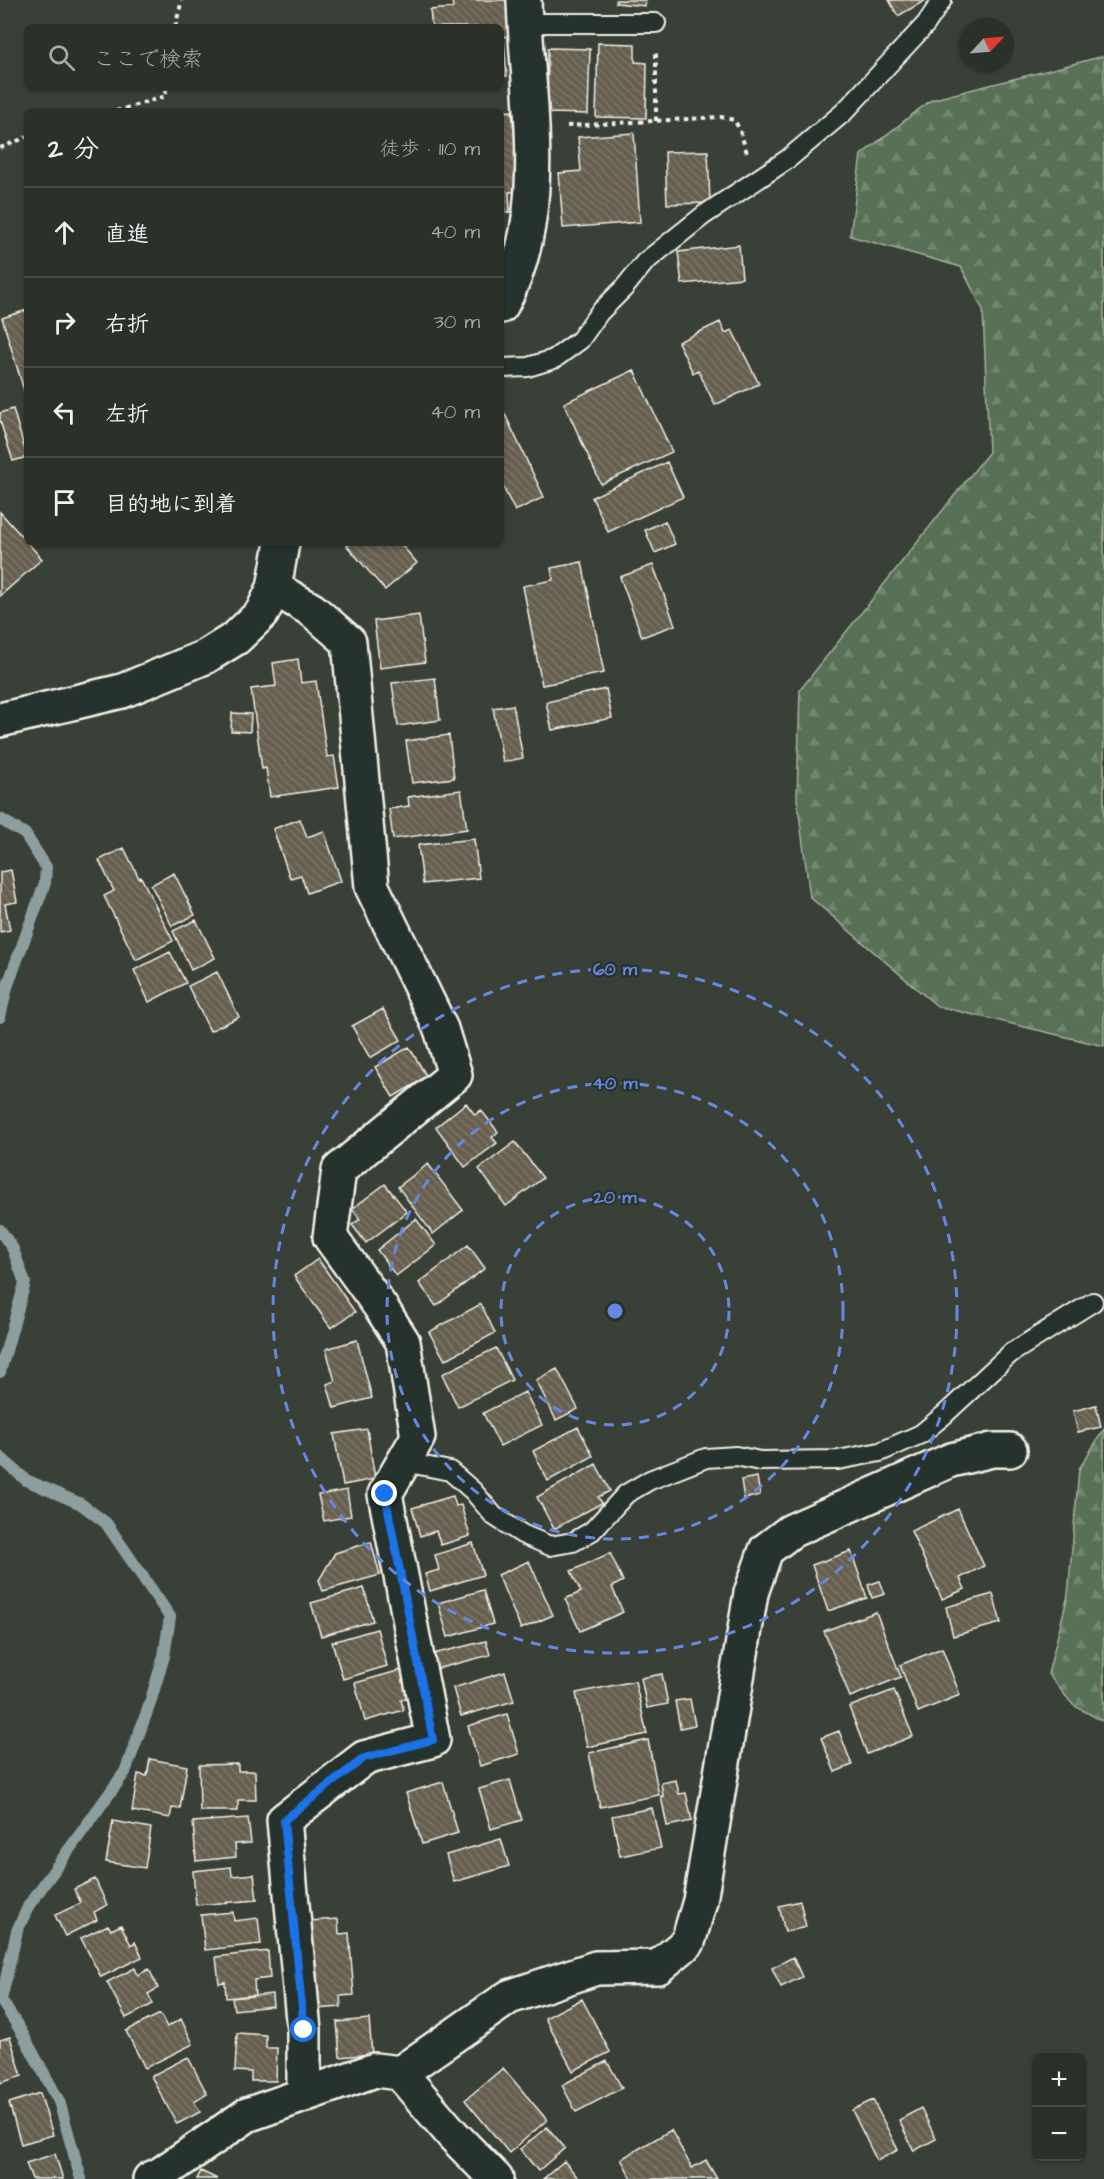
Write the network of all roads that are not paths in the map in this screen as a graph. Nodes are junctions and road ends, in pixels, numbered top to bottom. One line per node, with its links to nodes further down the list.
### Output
1 (942, 0): 5 (lane)
2 (524, 12): 3 (lane); 4 (street)
3 (656, 23)
4 (504, 301)
5 (504, 368)
6 (281, 546): 7 (street)
7 (274, 588): 8 (street); 11 (street)
8 (0, 720)
9 (1093, 1302): 11 (lane)
10 (1010, 1450): 12 (street)
11 (404, 1462): 13 (street)
12 (400, 2073): 13 (street); 15 (street)
13 (304, 2095): 14 (street)
14 (150, 2179)
15 (496, 2179)

